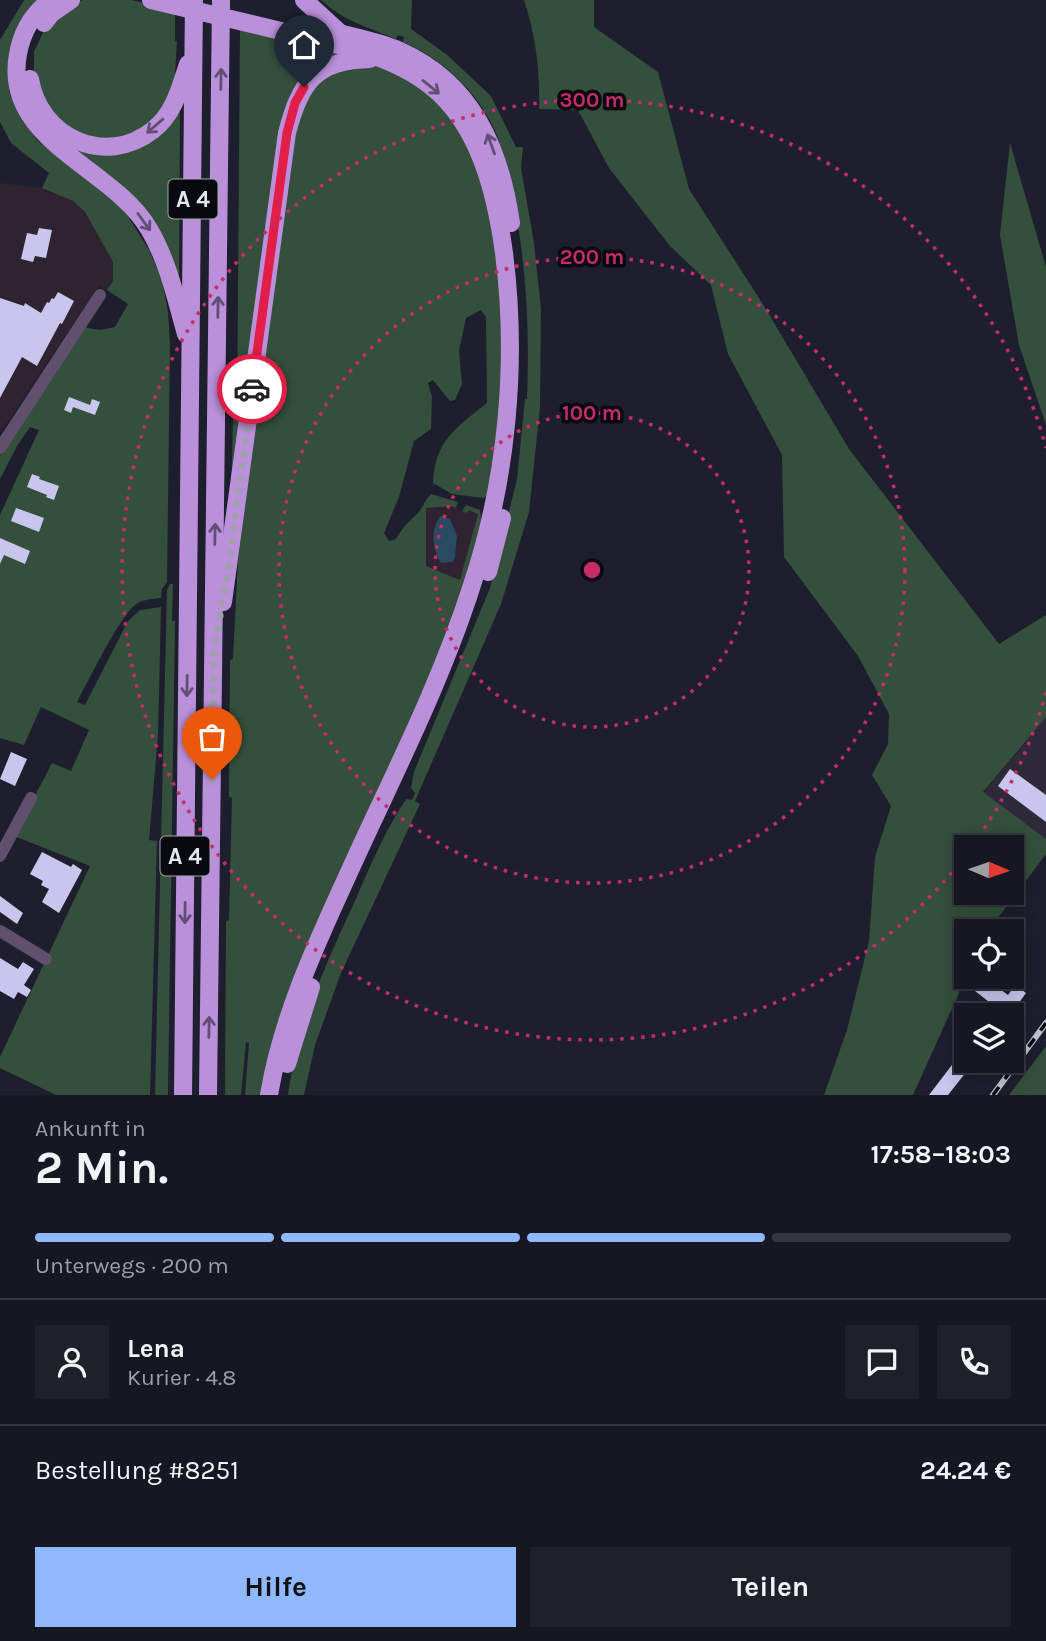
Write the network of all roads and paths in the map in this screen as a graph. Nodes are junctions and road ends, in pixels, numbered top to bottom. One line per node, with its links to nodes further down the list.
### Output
1 (51, 0): 12 (highway, A 4, one-way to 12)
2 (71, 0): 9 (highway, one-way to 2)
3 (151, 0): 10 (highway)
4 (194, 0): 9 (highway, A 4)
5 (202, 0): 8 (highway)
6 (221, 0): 14 (highway, A 4, one-way to 6)
7 (304, 0): 8 (highway)
8 (340, 33): 22 (highway, one-way to 8)
9 (194, 44): 12 (highway, A 4)
10 (377, 58): 14 (highway); 21 (highway, one-way to 21)
11 (100, 295): 13 (street)
12 (192, 355): 19 (highway, A 4, one-way to 19)
13 (0, 448)
14 (214, 651): 20 (highway, A 4, one-way to 14)
15 (31, 797): 16 (street)
16 (0, 856)
17 (0, 931): 18 (street)
18 (46, 959)
19 (183, 1095)
20 (208, 1095)
21 (269, 1095)
22 (281, 1095)

